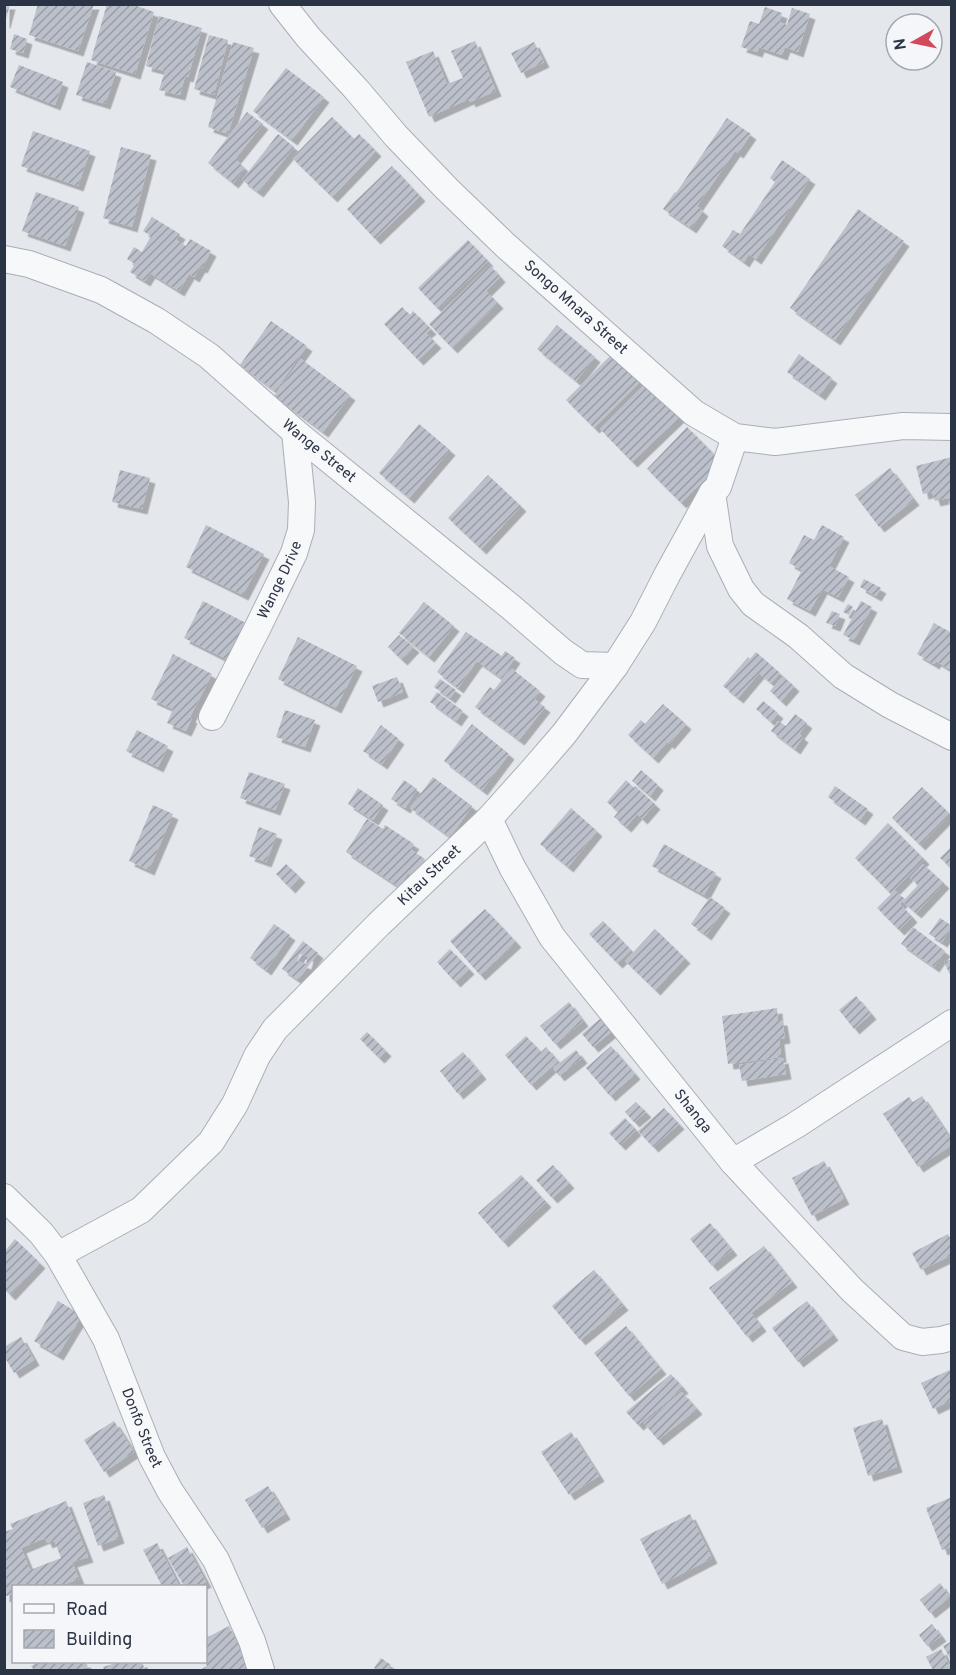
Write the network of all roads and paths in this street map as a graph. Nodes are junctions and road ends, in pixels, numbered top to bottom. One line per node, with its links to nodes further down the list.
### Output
1 (282, 4): 5 (street, Songo Mnara Street)
2 (4, 259): 4 (street, Wange Street)
3 (951, 427): 5 (street, Songo Mnara Street)
4 (295, 432): 7 (street, Wange Street); 8 (street, Wange Drive)
5 (735, 437): 6 (street, Kitau Street)
6 (712, 493): 7 (street, Kitau Street); 9 (street)
7 (615, 666): 10 (street, Kitau Street)
8 (212, 717)
9 (951, 737)
10 (489, 819): 12 (street, Shanga); 14 (street, Kitau Street)
11 (951, 1023): 12 (street)
12 (733, 1162): 15 (street, Shanga)
13 (4, 1197): 14 (street, Donfo Street)
14 (58, 1254): 16 (street, Donfo Street)
15 (951, 1337)
16 (261, 1671)

